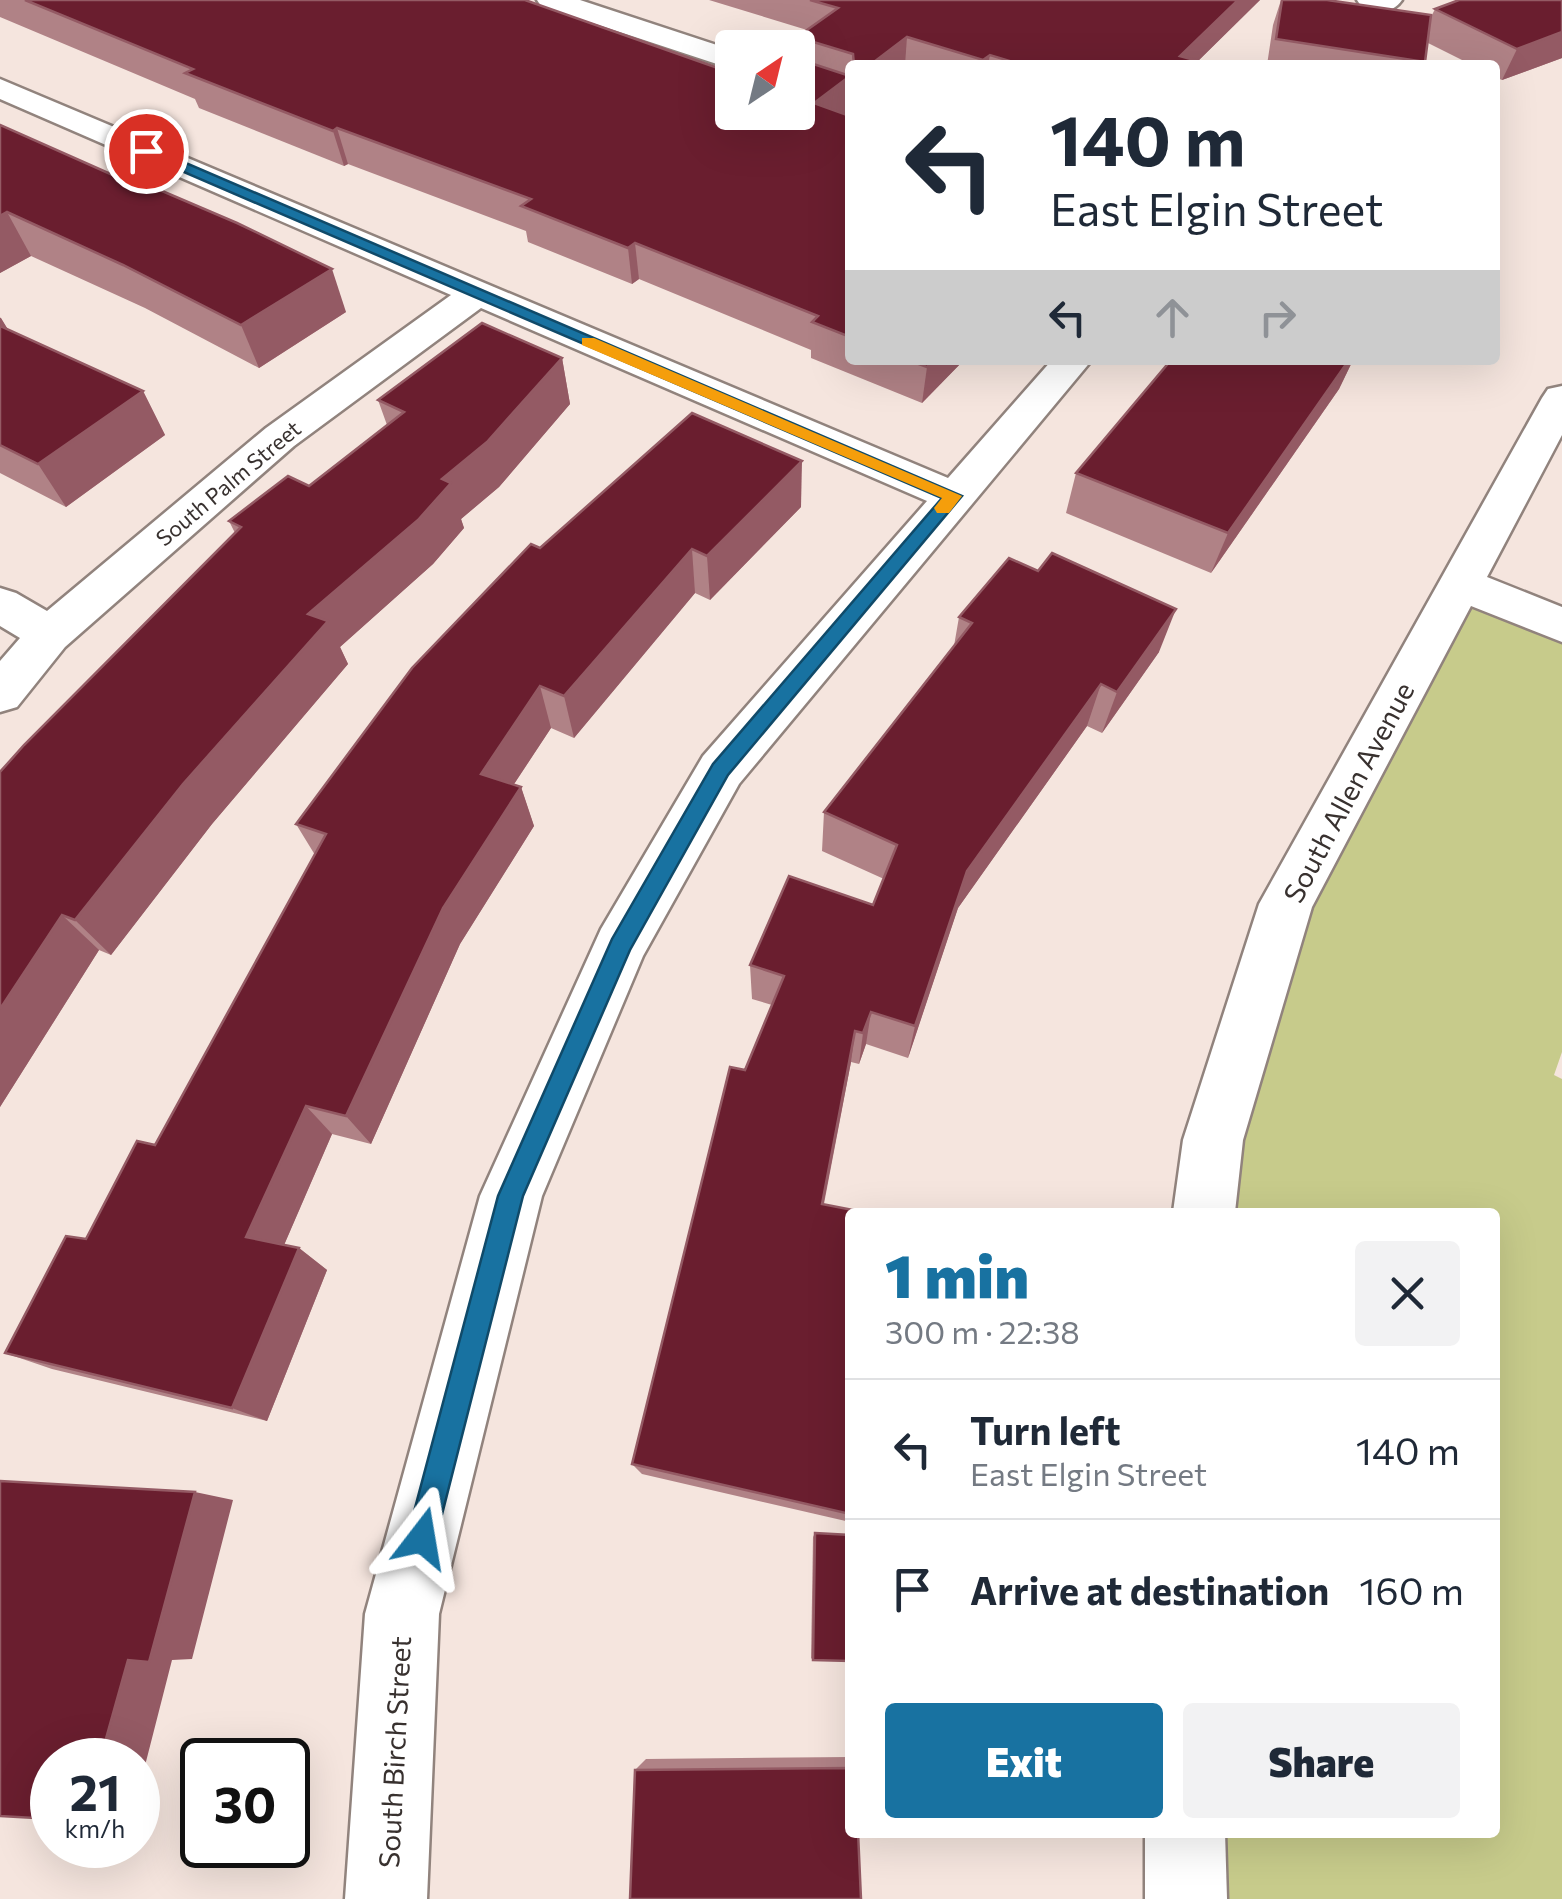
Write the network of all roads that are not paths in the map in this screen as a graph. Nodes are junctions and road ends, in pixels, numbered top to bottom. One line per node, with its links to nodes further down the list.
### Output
1 (551, 0): 2 (street)
2 (715, 54)
3 (0, 88): 6 (street)
4 (815, 88): 5 (street)
5 (845, 97)
6 (476, 294): 9 (street); 13 (street, South Palm Street)
7 (1069, 365): 9 (street, South Birch Street)
8 (1562, 398): 10 (street, South Allen Avenue)
9 (954, 496): 17 (street, South Birch Street)
10 (1460, 584): 12 (street); 15 (street, South Allen Avenue)
11 (0, 604): 13 (street)
12 (1562, 625)
13 (49, 635): 14 (street, South Palm Street)
14 (0, 694)
15 (1204, 1208)
16 (1185, 1838): 18 (street)
17 (386, 1899)
18 (1186, 1899)

